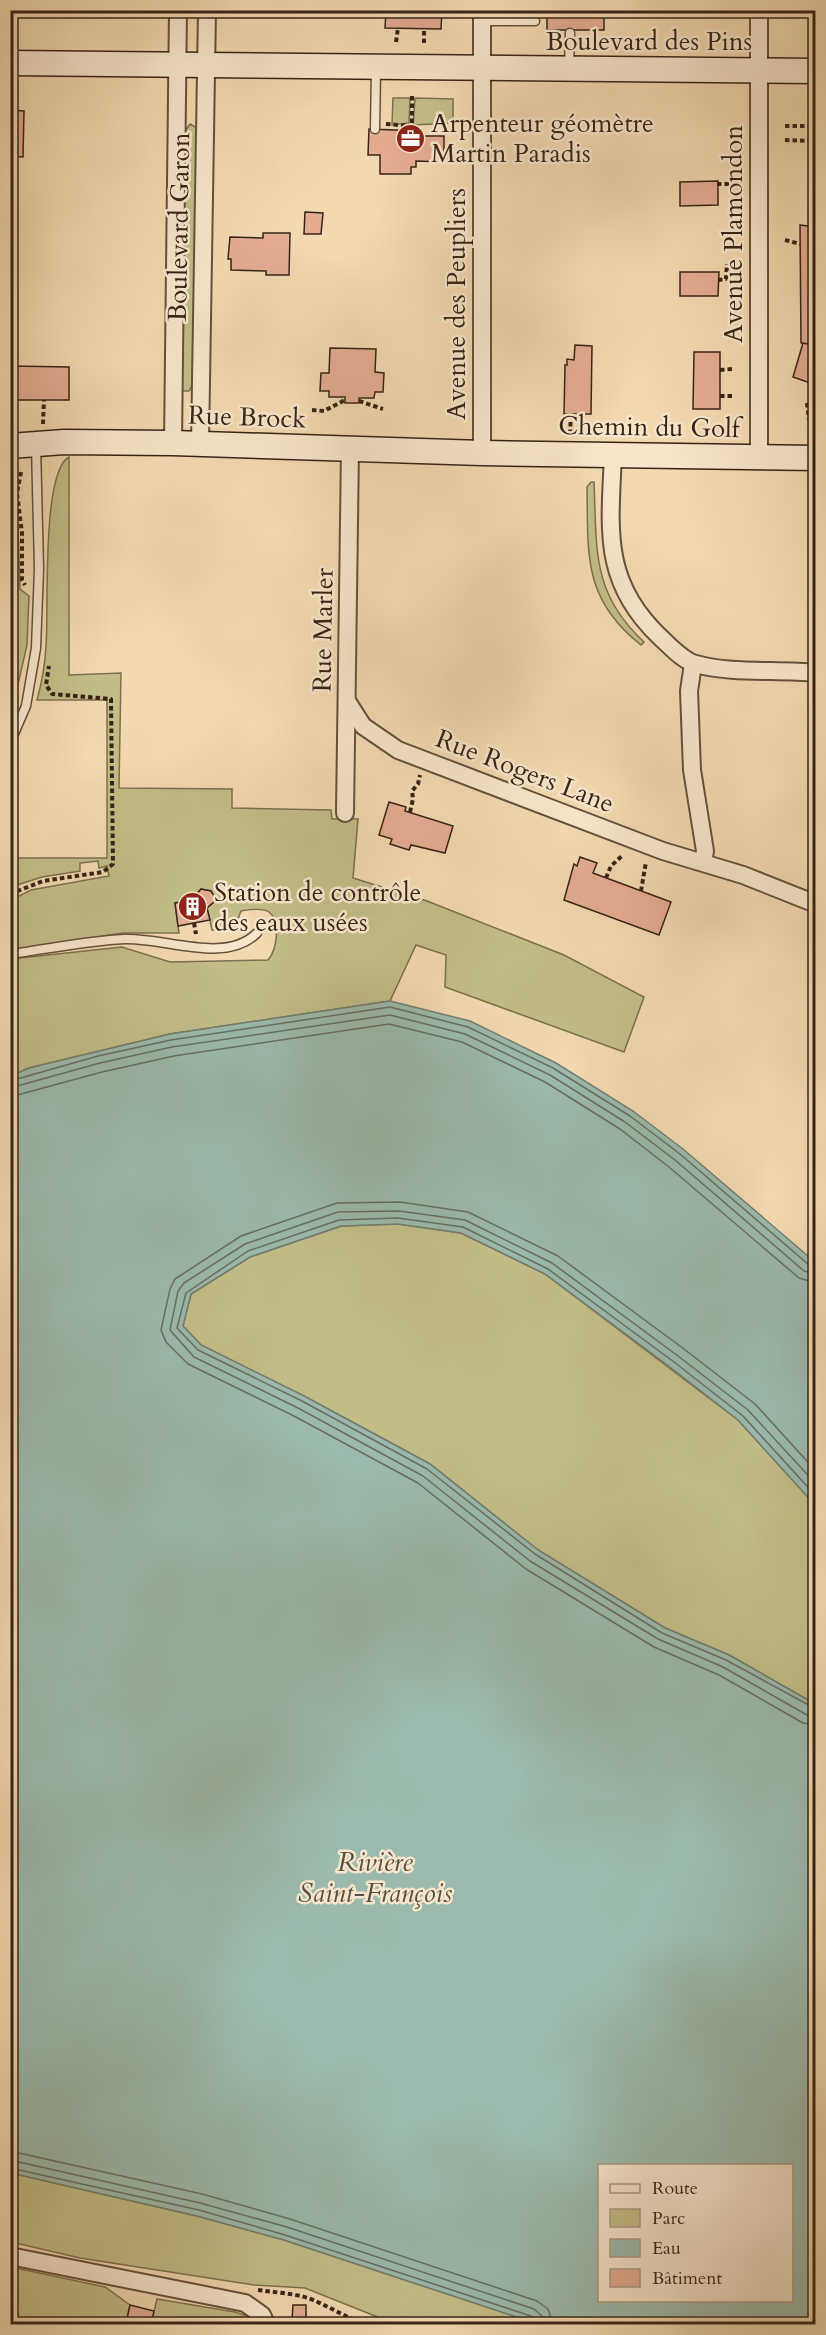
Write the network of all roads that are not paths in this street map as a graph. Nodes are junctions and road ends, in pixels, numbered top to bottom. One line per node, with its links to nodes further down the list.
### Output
1 (178, 10): 9 (street, Boulevard Garon)
2 (207, 10): 8 (street, Boulevard Garon)
3 (759, 10): 13 (street, Avenue Plamondon)
4 (482, 16): 5 (lane); 11 (street, Avenue des Peupliers)
5 (535, 21)
6 (570, 33): 12 (lane)
7 (10, 63): 9 (street, Boulevard des Pins)
8 (207, 65): 9 (street, Boulevard des Pins); 10 (street, Boulevard des Pins); 18 (street, Boulevard Garon)
9 (178, 66): 17 (street, Boulevard Garon)
10 (376, 68): 11 (street, Boulevard des Pins); 15 (lane)
11 (482, 69): 12 (street, Boulevard des Pins); 20 (street, Avenue des Peupliers)
12 (569, 69): 13 (street, Boulevard des Pins)
13 (759, 70): 14 (street, Boulevard des Pins); 23 (street, Avenue Plamondon)
14 (816, 71)
15 (375, 129)
16 (40, 434): 17 (street, Rue Brock); 22 (street, Rue Brock); 28 (lane)
17 (173, 443): 18 (street, Rue Brock)
18 (200, 444): 19 (street, Rue Brock)
19 (350, 449): 20 (street, Rue Brock); 27 (street, Rue Marler)
20 (482, 453): 21 (street, Chemin du Golf)
21 (613, 454): 23 (street, Chemin du Golf); 25 (street)
22 (16, 456)
23 (759, 457): 24 (street, Chemin du Golf)
24 (816, 458)
25 (693, 664): 26 (street); 30 (street)
26 (816, 673)
27 (347, 701): 29 (street, Rue Marler); 30 (street, Rue Rogers Lane)
28 (10, 743)
29 (345, 813)
30 (704, 862): 31 (street, Rue Rogers Lane)
31 (816, 904)
32 (257, 933): 33 (lane)
33 (10, 954)
34 (10, 2256): 35 (street)
35 (266, 2325)

